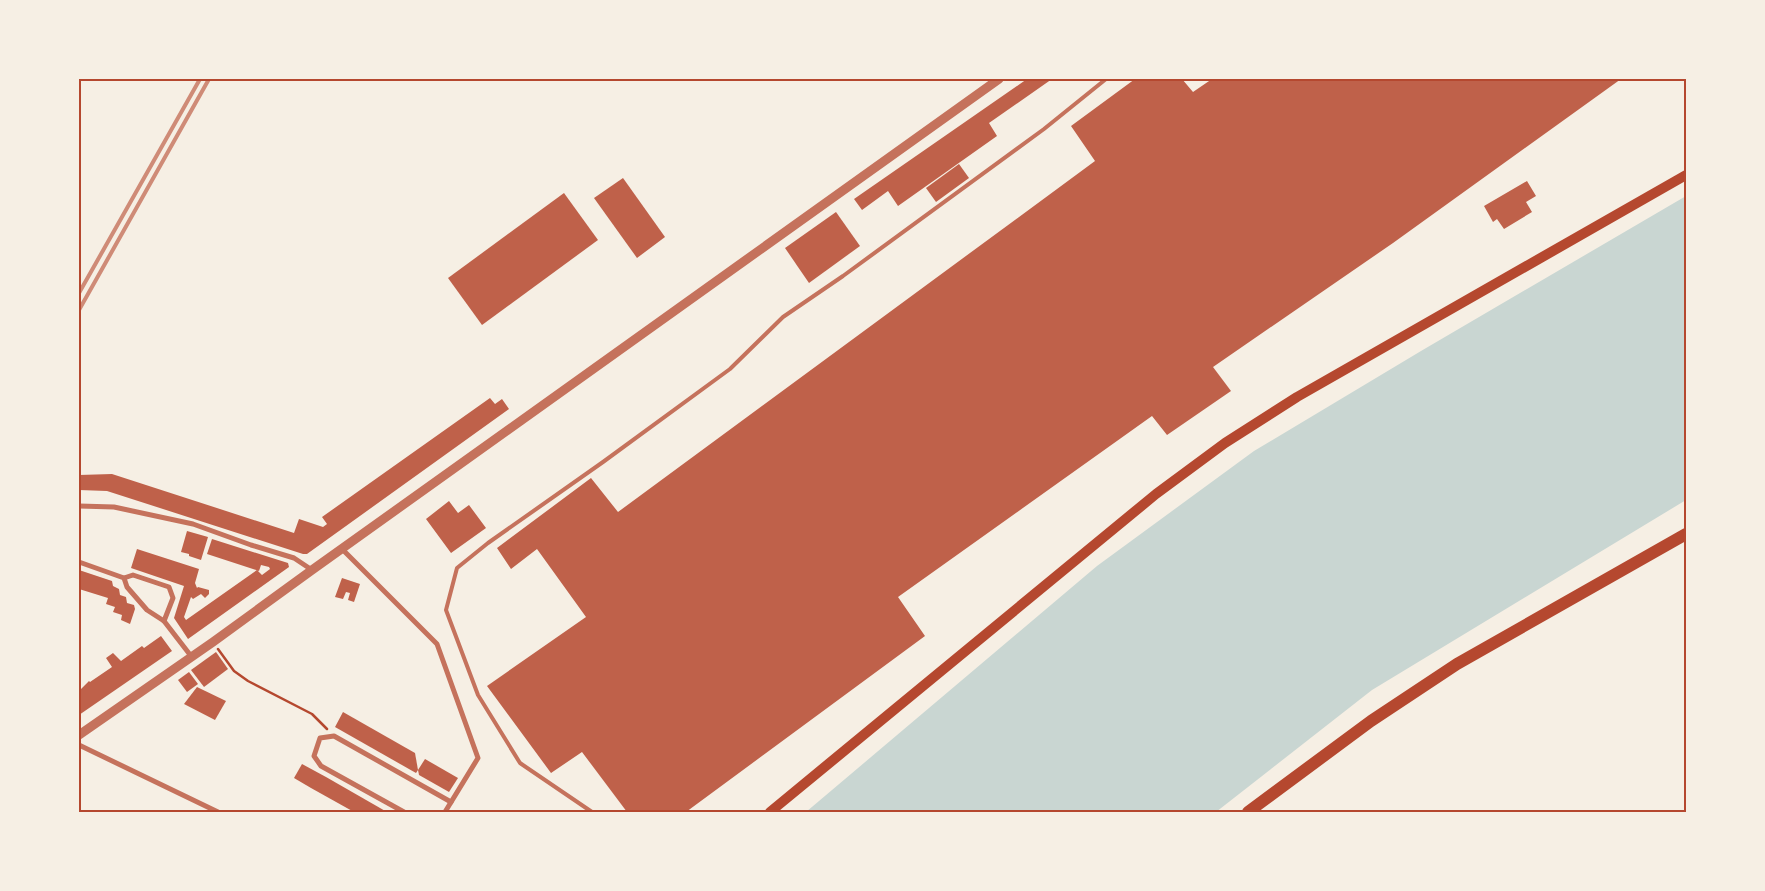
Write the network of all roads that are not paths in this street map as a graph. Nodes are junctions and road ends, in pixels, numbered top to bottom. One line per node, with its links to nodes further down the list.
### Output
1 (999, 79): 6 (street)
2 (1106, 79): 18 (lane)
3 (1686, 176): 19 (main road)
4 (79, 506): 8 (street)
5 (1686, 534): 20 (main road)
6 (342, 549): 8 (street); 14 (street)
7 (79, 562): 9 (street)
8 (312, 570): 11 (street)
9 (124, 578): 10 (street); 10 (street)
10 (164, 621): 11 (street)
11 (191, 656): 12 (street)
12 (79, 736)
13 (79, 745): 15 (street)
14 (451, 802): 16 (street); 17 (street)
15 (218, 812)
16 (404, 812)
17 (445, 812)
18 (592, 812)
19 (770, 812)
20 (1248, 812)

